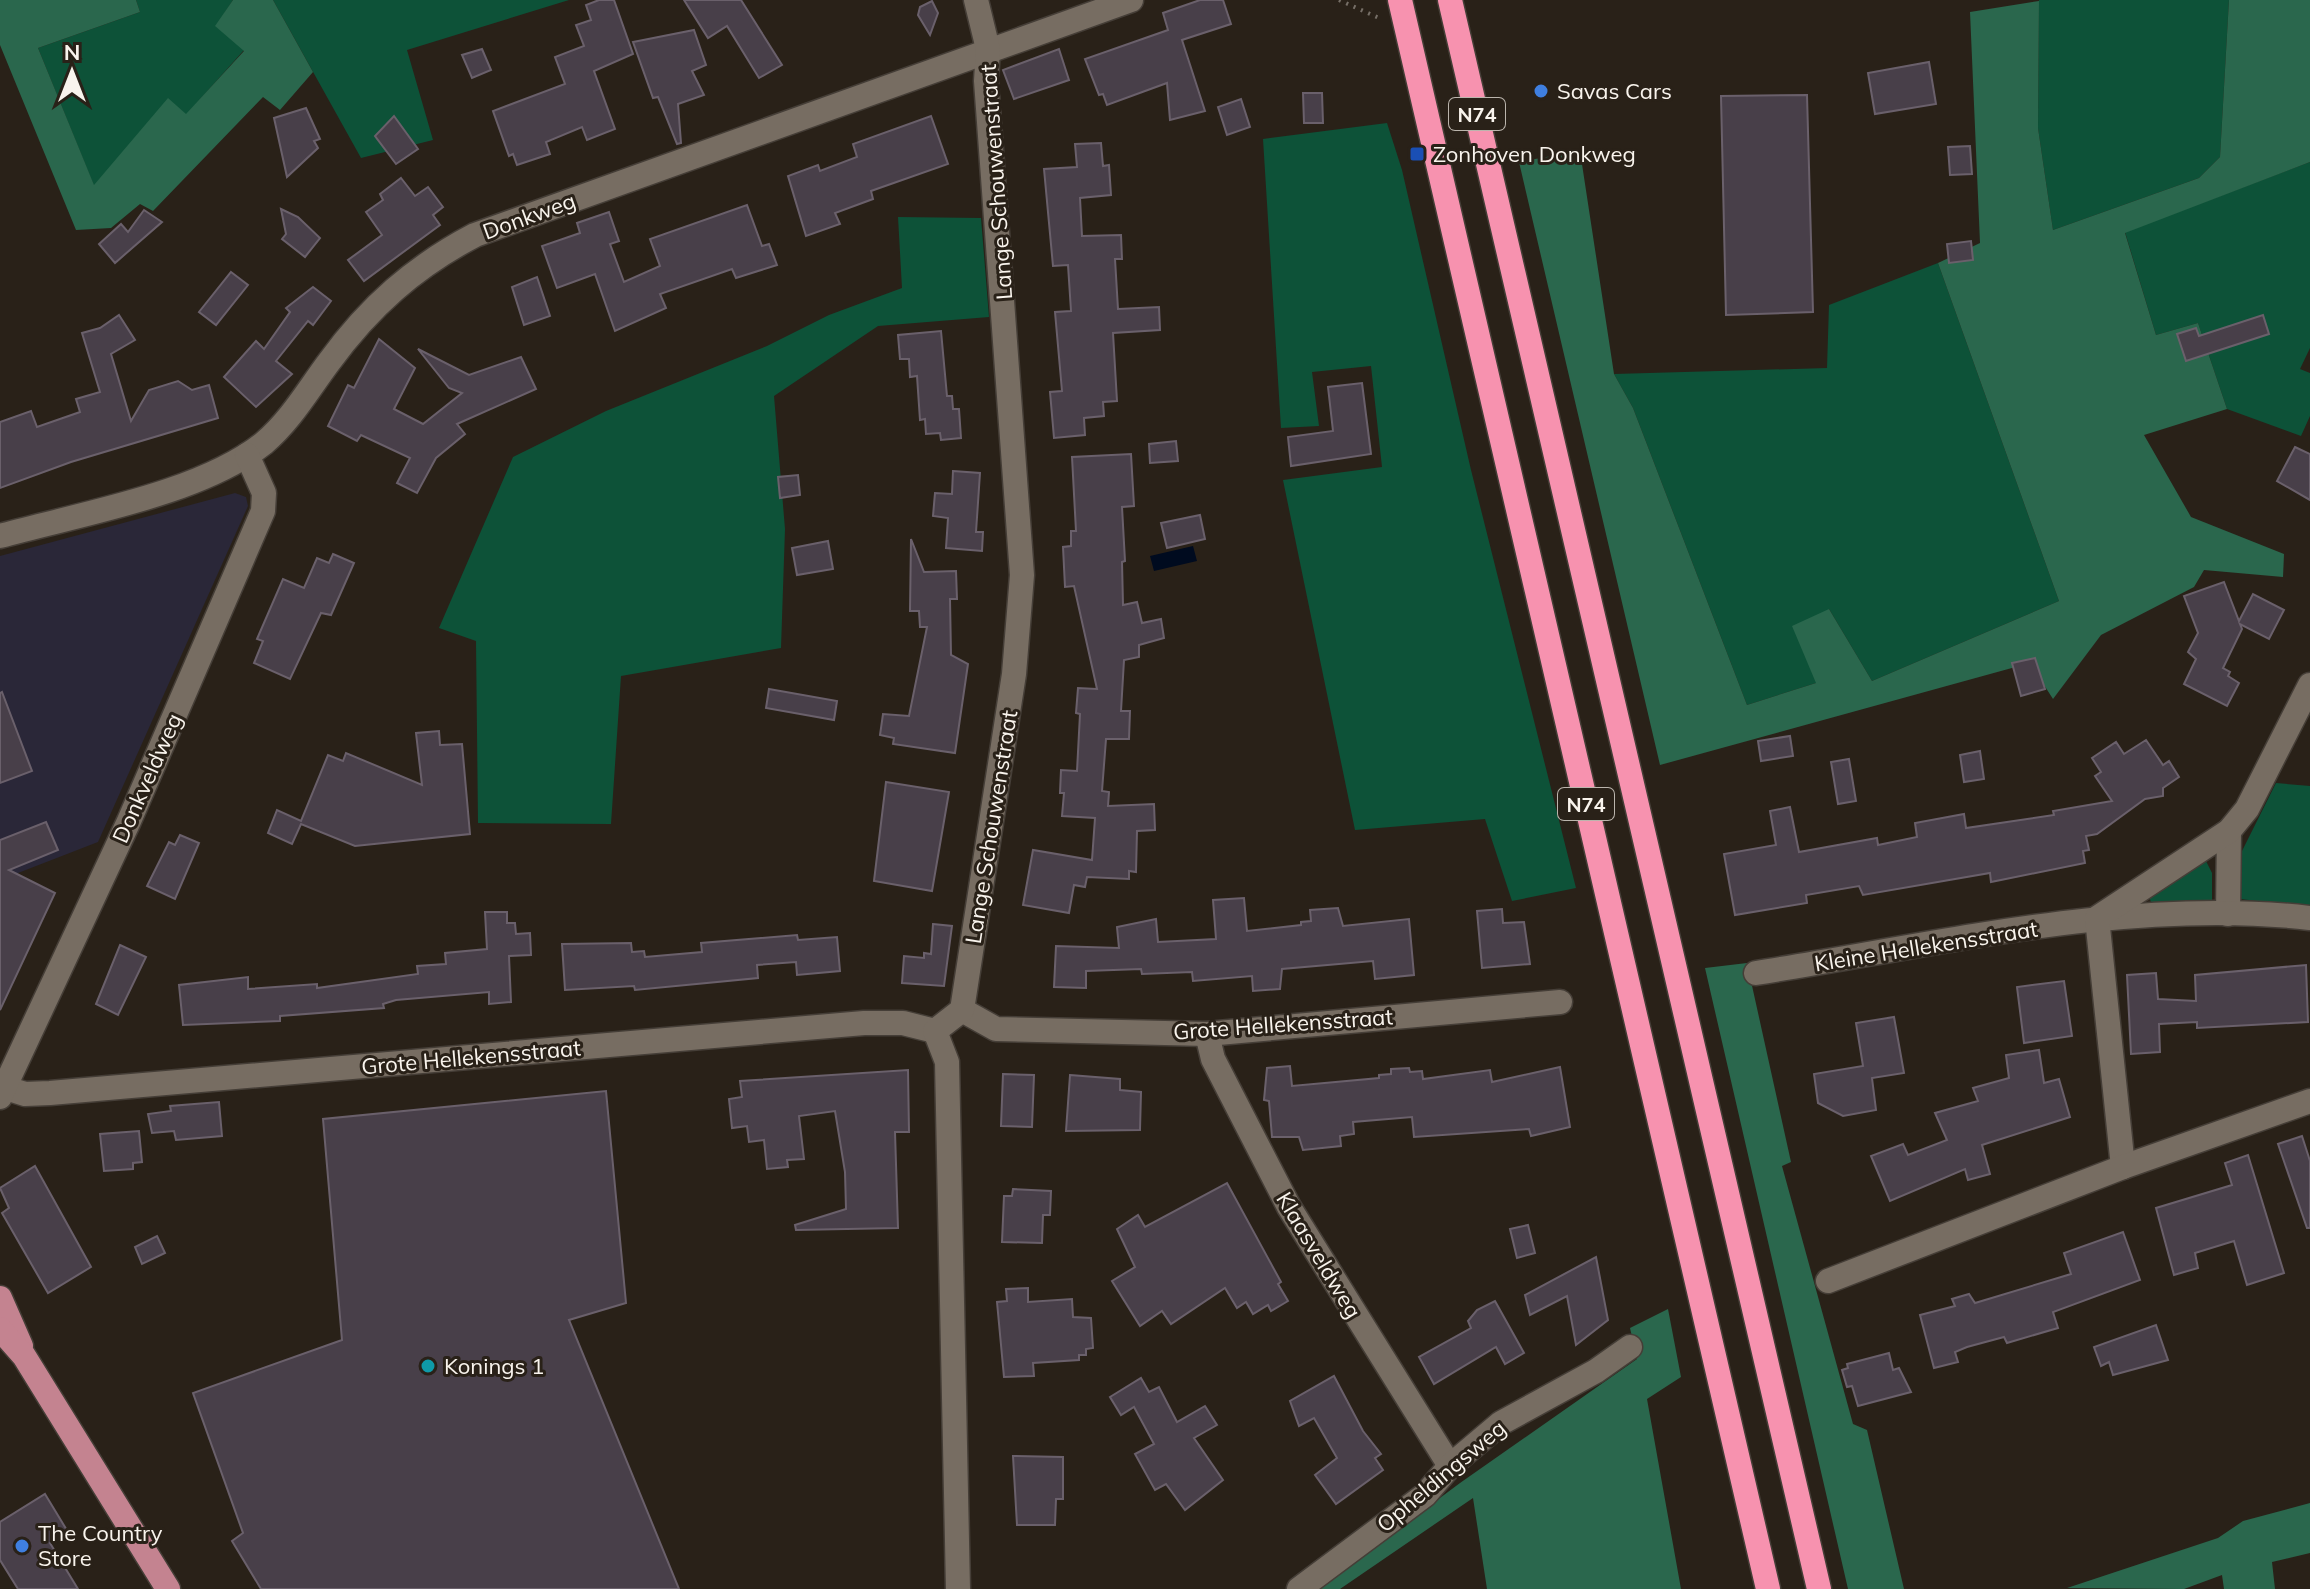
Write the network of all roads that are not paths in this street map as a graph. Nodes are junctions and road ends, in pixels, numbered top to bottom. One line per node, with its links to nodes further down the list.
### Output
1 (976, 0): 5 (street, Lange Schouwenstraat)
2 (1131, 0): 5 (street, Donkweg)
3 (1450, 0): 31 (highway, N74)
4 (1402, 9): 30 (highway, N74)
5 (988, 49): 6 (street, Donkweg); 15 (street, Lange Schouwenstraat)
6 (247, 455): 7 (street, Donkweg); 18 (street, Donkveldweg)
7 (0, 536)
8 (2310, 685): 9 (street, Kleine Hellekensstraat)
9 (2229, 831): 10 (street); 11 (street, Kleine Hellekensstraat)
10 (2228, 914): 11 (street, Kleine Hellekensstraat); 12 (street, Kleine Hellekensstraat)
11 (2097, 918): 13 (street, Kleine Hellekensstraat); 20 (street)
12 (2310, 918)
13 (1756, 973)
14 (1560, 1002): 17 (street, Grote Hellekensstraat)
15 (962, 1010): 16 (street); 17 (street, Grote Hellekensstraat)
16 (935, 1031): 18 (street, Grote Hellekensstraat); 28 (street)
17 (1207, 1034): 26 (street, Klaasveldweg)
18 (3, 1093)
19 (2310, 1101): 20 (street)
20 (2123, 1167): 21 (street)
21 (1828, 1281)
22 (0, 1298): 25 (main road)
23 (0, 1329): 25 (main road)
24 (1630, 1347): 26 (street, Opheldingsweg)
25 (24, 1356): 27 (main road)
26 (1450, 1466): 29 (street, Opheldingsweg)
27 (168, 1589)
28 (958, 1589)
29 (1299, 1589)
30 (1768, 1589)
31 (1819, 1589)

